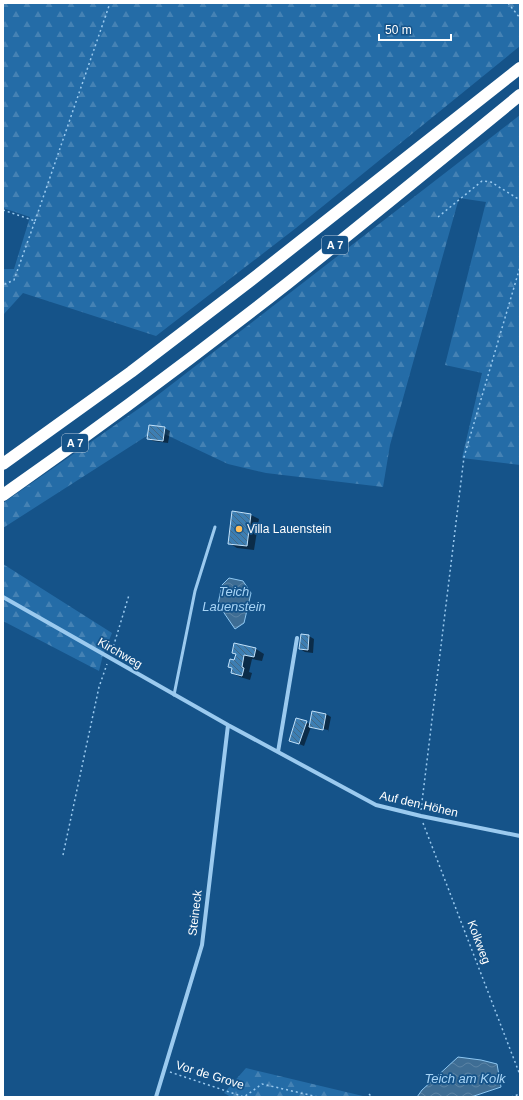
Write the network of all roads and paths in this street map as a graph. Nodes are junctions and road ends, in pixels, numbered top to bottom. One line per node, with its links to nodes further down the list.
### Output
1 (110, 3): 9 (path)
2 (508, 3): 3 (path)
3 (520, 18)
4 (520, 68): 12 (highway, A 7)
5 (520, 95): 13 (highway, A 7)
6 (520, 200): 8 (path)
7 (3, 210): 9 (path)
8 (438, 217)
9 (35, 221): 11 (path)
10 (520, 267): 22 (path)
11 (3, 285)
12 (3, 464)
13 (3, 495)
14 (215, 527): 19 (lane)
15 (130, 595): 18 (path)
16 (3, 597): 18 (street, Kirchweg)
17 (297, 638): 21 (street)
18 (109, 658): 19 (street, Kirchweg); 24 (path)
19 (174, 695): 20 (street, Kirchweg)
20 (228, 725): 21 (street, Auf den Höhen); 25 (street, Steineck)
21 (278, 752): 22 (street, Auf den Höhen)
22 (420, 816): 23 (street, Auf den Höhen); 26 (path, Kolkweg)
23 (520, 836)
24 (63, 854)
25 (164, 1070): 29 (street, Steineck); 30 (path, Vor de Grove)
26 (520, 1075)
27 (369, 1094): 31 (path)
28 (520, 1094): 32 (path)
29 (156, 1097)
30 (318, 1097)
31 (372, 1097)
32 (511, 1097)

